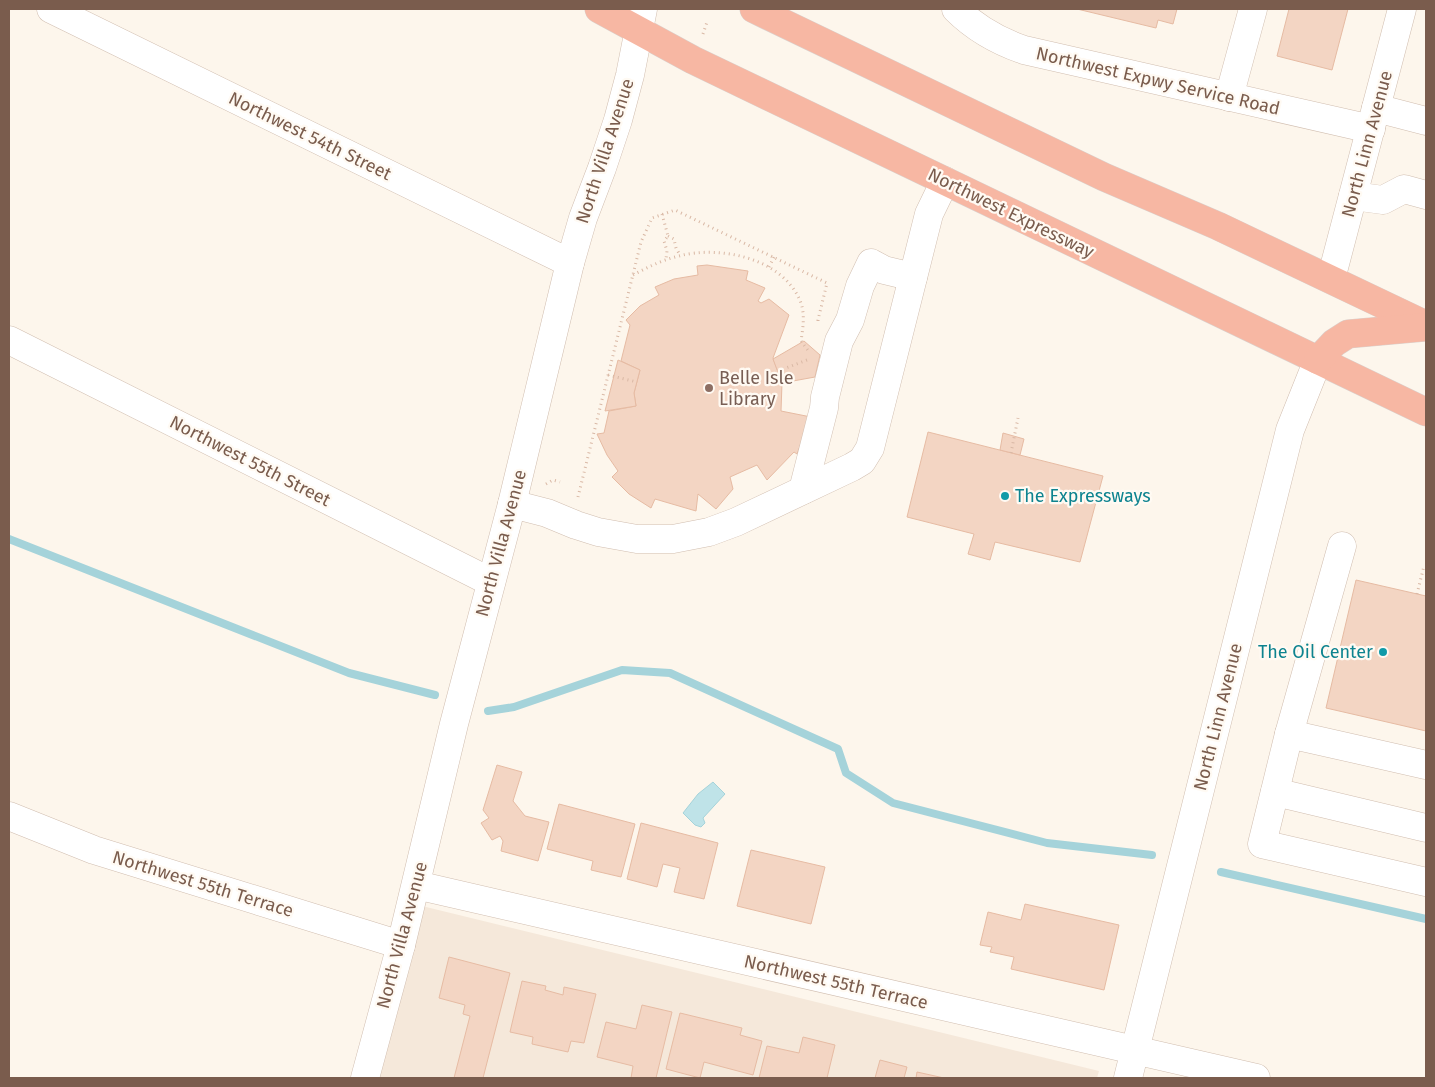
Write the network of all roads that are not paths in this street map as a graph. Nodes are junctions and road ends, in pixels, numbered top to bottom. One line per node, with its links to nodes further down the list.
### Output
1 (51, 9): 14 (street, Northwest 54th Street)
2 (599, 9): 7 (highway, Northwest Expressway)
3 (754, 9): 16 (highway)
4 (956, 9): 8 (street, Northwest Expwy Service Road)
5 (1253, 9): 8 (street)
6 (1402, 9): 9 (street, North Linn Avenue)
7 (641, 19): 11 (highway, Northwest Expressway); 14 (street, North Villa Avenue)
8 (1229, 97): 9 (street, Northwest Expwy Service Road)
9 (1373, 119): 10 (street, Northwest Expwy Service Road); 13 (street, North Linn Avenue)
10 (1426, 121)
11 (945, 181): 15 (street); 19 (highway, Northwest Expressway)
12 (1426, 195): 13 (street)
13 (1353, 196): 16 (street, North Linn Avenue)
14 (570, 263): 22 (street, North Villa Avenue)
15 (912, 277): 21 (street); 21 (street)
16 (1331, 279): 17 (highway)
17 (1426, 326): 19 (highway)
18 (9, 340): 24 (street, Northwest 55th Street)
19 (1318, 360): 20 (highway, Northwest Expressway); 33 (street, North Linn Avenue)
20 (1426, 412)
21 (803, 490): 22 (street)
22 (512, 504): 24 (street, North Villa Avenue)
23 (1342, 546): 25 (street)
24 (491, 582): 31 (street, North Villa Avenue)
25 (1289, 734): 26 (street); 27 (street)
26 (1426, 765)
27 (1275, 792): 29 (street); 30 (street)
28 (9, 816): 32 (street, Northwest 55th Terrace)
29 (1426, 828)
30 (1426, 882)
31 (416, 885): 32 (street, North Villa Avenue); 33 (street, Northwest 55th Terrace)
32 (401, 945): 34 (street, North Villa Avenue)
33 (1135, 1052): 35 (street, North Linn Avenue); 36 (street, Northwest 55th Terrace)
34 (365, 1078)
35 (1128, 1078)
36 (1256, 1078)

